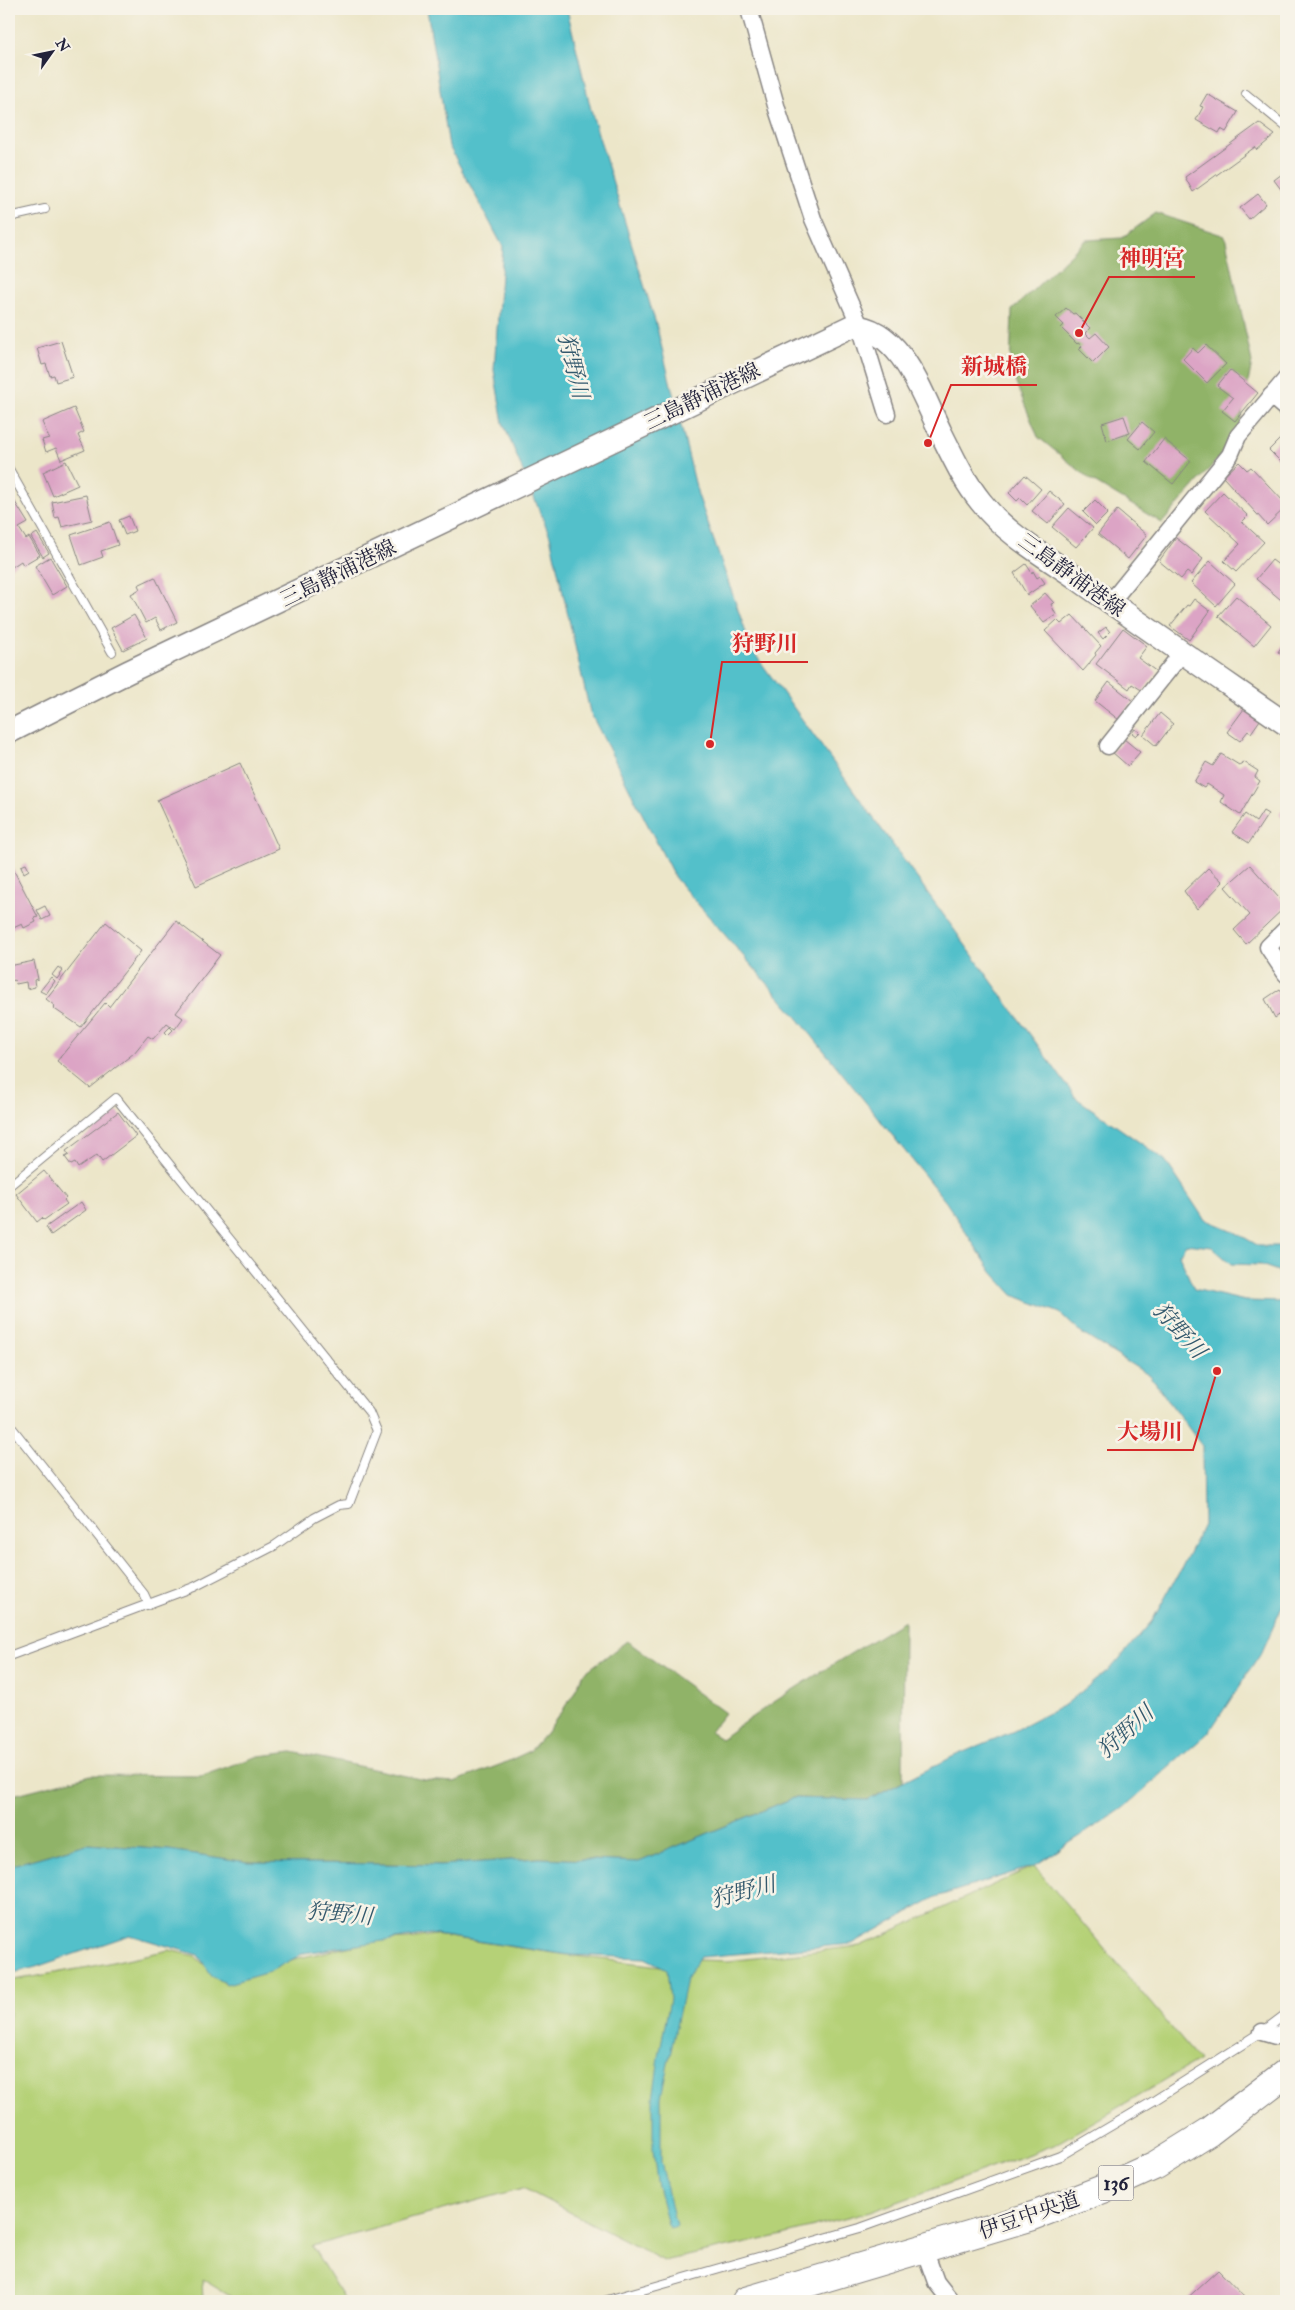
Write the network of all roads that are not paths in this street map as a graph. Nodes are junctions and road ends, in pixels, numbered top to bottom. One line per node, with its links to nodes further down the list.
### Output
1 (748, 9): 6 (street)
2 (1246, 94): 3 (lane)
3 (1286, 127)
4 (45, 209): 5 (lane)
5 (9, 217)
6 (853, 327): 10 (street); 12 (main road, 三島静浦港線); 16 (main road, 三島静浦港線)
7 (1286, 379): 8 (street)
8 (1272, 396): 9 (street); 12 (street)
9 (1286, 409)
10 (887, 414)
11 (9, 469): 13 (lane)
12 (1110, 603): 14 (main road, 三島静浦港線)
13 (112, 652)
14 (1182, 653): 15 (main road, 三島静浦港線); 17 (street)
15 (1286, 724)
16 (9, 732)
17 (1108, 746)
18 (1286, 929): 19 (street)
19 (1286, 974)
20 (9, 1186): 22 (lane)
21 (9, 1424): 22 (lane)
22 (149, 1605): 23 (lane)
23 (9, 1656)
24 (1286, 2014): 26 (lane)
25 (1286, 2031): 26 (street)
26 (1262, 2032): 30 (lane)
27 (1286, 2073): 29 (highway, 伊豆中央道 / 136)
28 (1286, 2087): 29 (highway, 伊豆中央道 / 136)
29 (926, 2254): 31 (highway, 伊豆中央道 / 136); 32 (highway, 伊豆中央道 / 136); 33 (street)
30 (604, 2301)
31 (746, 2301)
32 (781, 2301)
33 (951, 2301)

